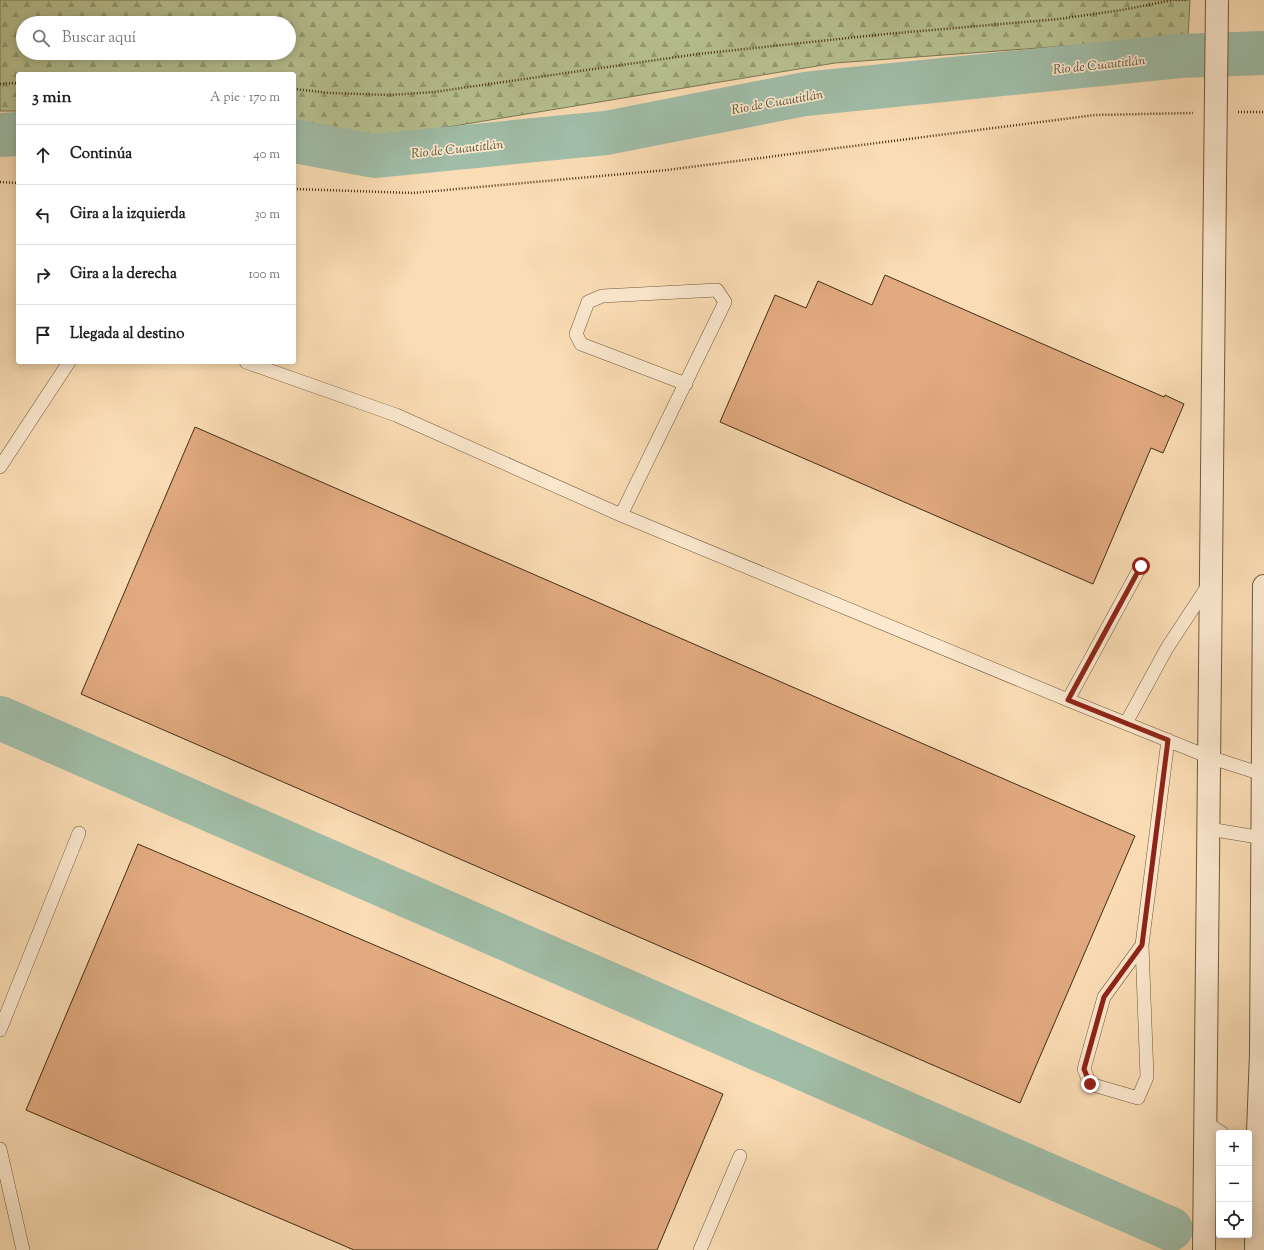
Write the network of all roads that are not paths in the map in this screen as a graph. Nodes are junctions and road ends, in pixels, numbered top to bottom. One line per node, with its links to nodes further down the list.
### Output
1 (1217, 0): 8 (street, bridge)
2 (68, 364): 5 (lane)
3 (252, 364): 6 (lane)
4 (686, 384): 4 (lane); 6 (lane)
5 (0, 467)
6 (621, 515): 10 (lane)
7 (1141, 566): 10 (lane)
8 (1211, 581): 11 (lane); 13 (street)
9 (1264, 586): 14 (street)
10 (1068, 700): 11 (lane)
11 (1126, 723): 12 (lane)
12 (1168, 740): 13 (lane); 18 (lane)
13 (1209, 756): 14 (lane); 15 (street)
14 (1262, 774): 17 (street)
15 (1209, 829): 17 (lane); 21 (street)
16 (79, 833): 19 (lane)
17 (1263, 838): 20 (street)
18 (1142, 945): 18 (lane)
19 (0, 1030)
20 (1262, 1054): 24 (street)
21 (1214, 1127): 27 (street)
22 (0, 1149): 25 (lane)
23 (740, 1156): 26 (lane)
24 (1257, 1157): 28 (street)
25 (23, 1250)
26 (700, 1250)
27 (1204, 1250)
28 (1256, 1250)

